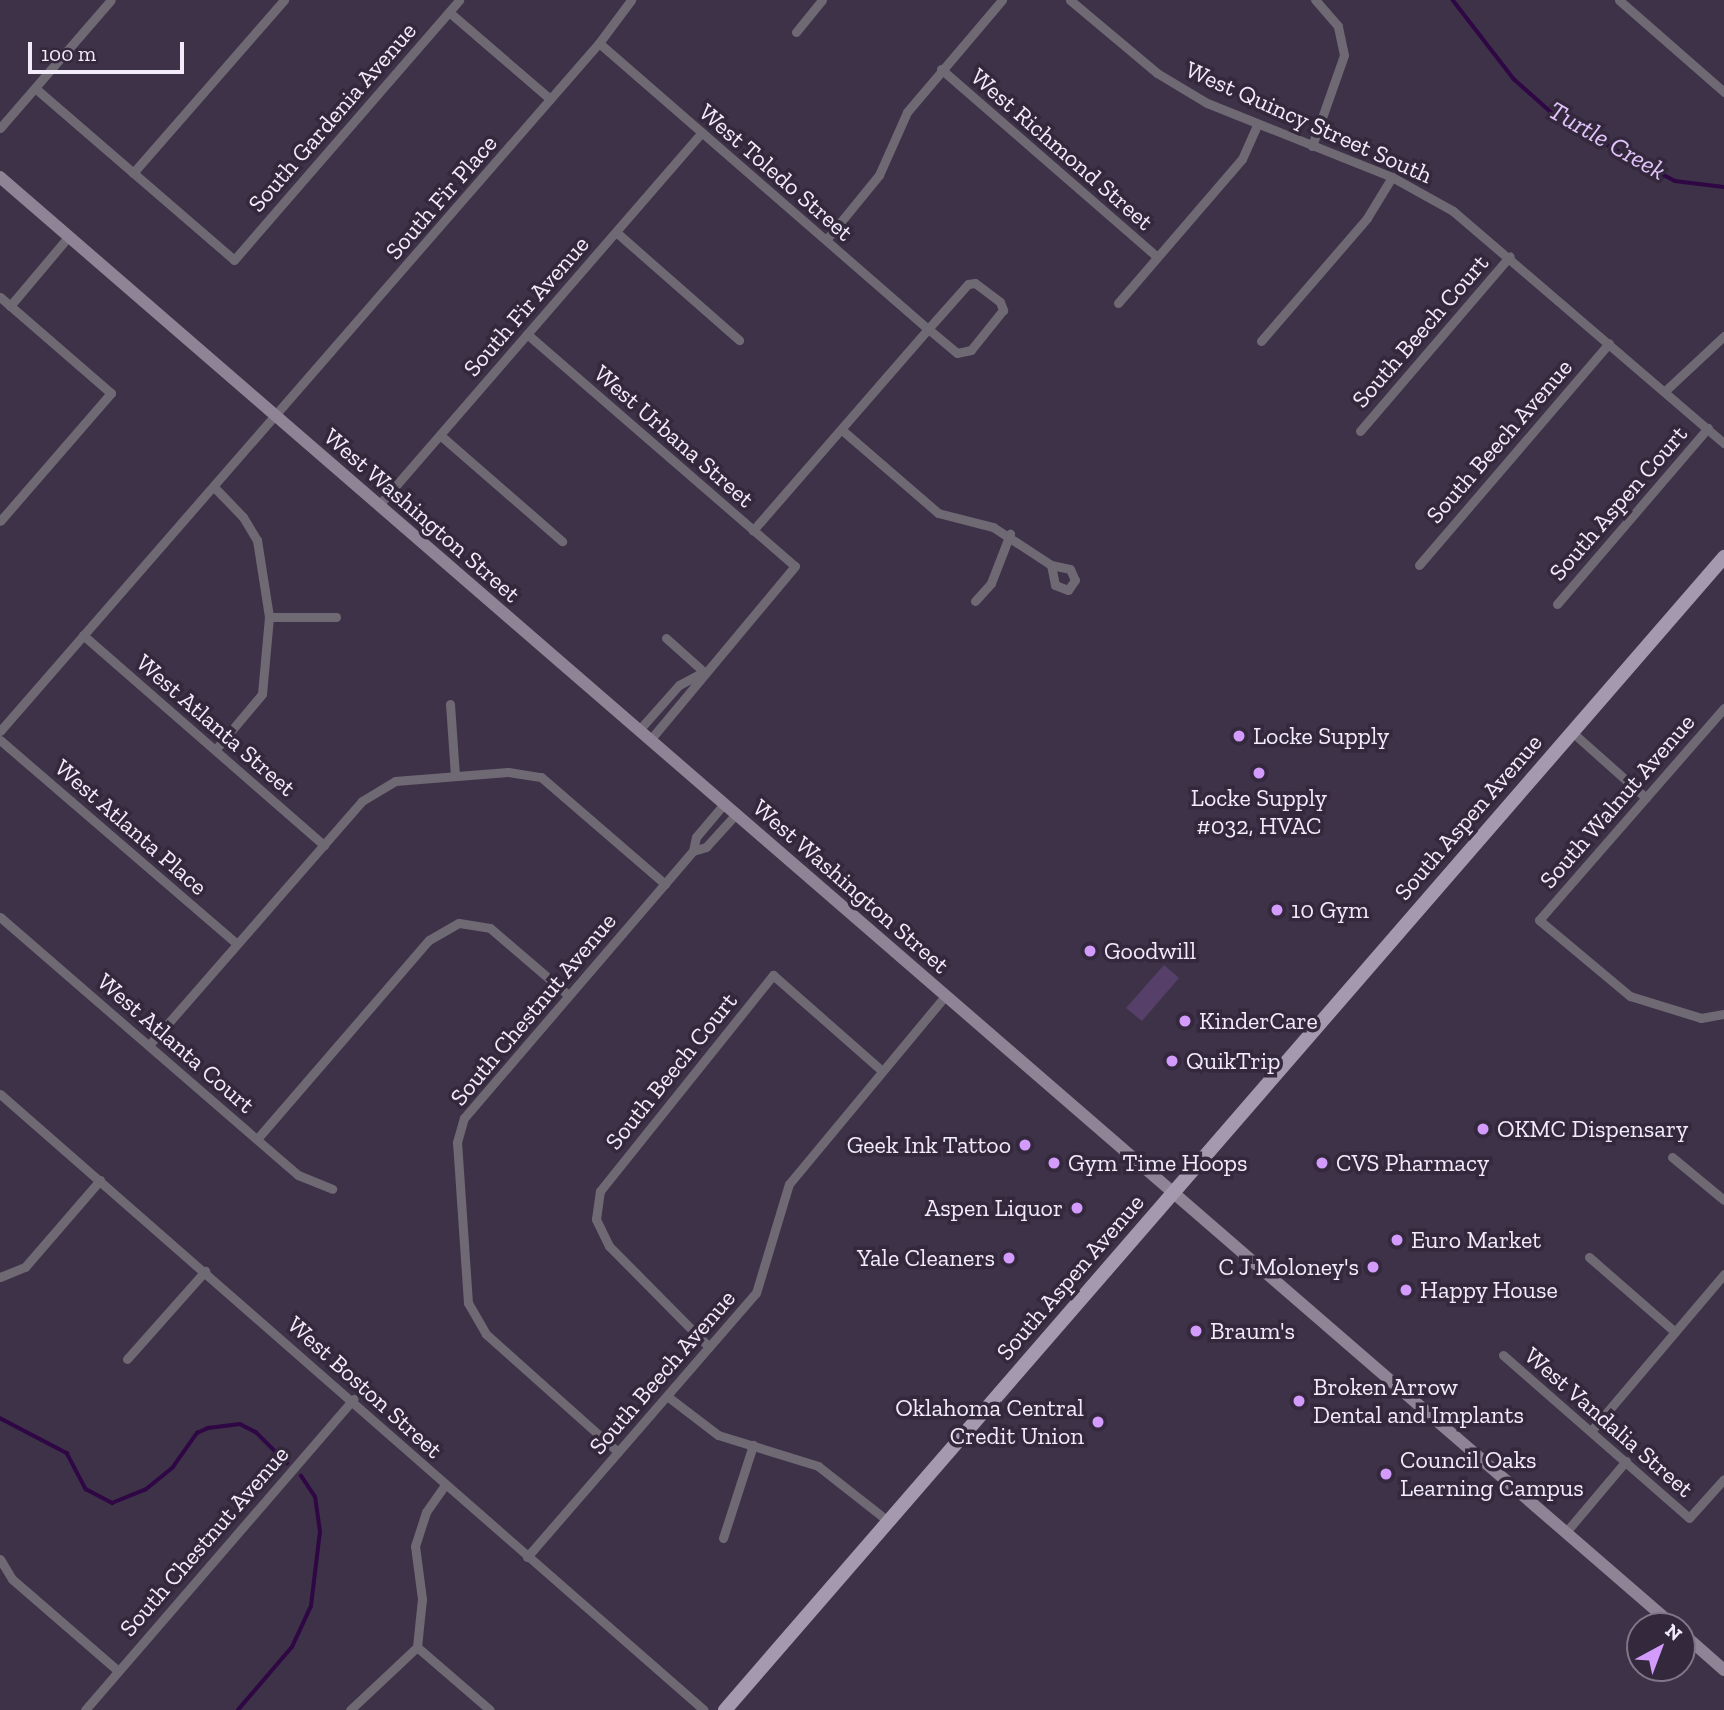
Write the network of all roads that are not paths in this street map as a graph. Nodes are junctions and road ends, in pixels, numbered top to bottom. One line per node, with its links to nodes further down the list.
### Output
1 (111, 0): 14 (street)
2 (284, 0): 21 (street)
3 (459, 0): 10 (street, South Gardenia Avenue)
4 (631, 0): 12 (street, South Fir Place)
5 (822, 0): 11 (street)
6 (1002, 0): 13 (street)
7 (1070, 0): 17 (street, West Quincy Street South)
8 (1315, 0): 20 (street)
9 (1619, 0): 15 (street)
10 (449, 12): 16 (street); 21 (street, South Gardenia Avenue)
11 (796, 32)
12 (599, 43): 16 (street, South Fir Place); 19 (street, West Toledo Street)
13 (941, 69): 26 (street); 28 (street, West Richmond Street)
14 (34, 88): 18 (street); 21 (street)
15 (1724, 92)
16 (551, 99): 39 (street, South Fir Place)
17 (1257, 125): 20 (street, West Quincy Street South); 28 (street)
18 (0, 128)
19 (702, 132): 24 (street, South Fir Avenue); 26 (street, West Toledo Street)
20 (1312, 146): 23 (street, West Quincy Street South)
21 (133, 173)
22 (0, 177): 25 (main road, West Washington Street)
23 (1392, 177): 27 (street, West Quincy Street South); 36 (street)
24 (616, 232): 33 (street, South Fir Avenue); 35 (street)
25 (69, 236): 31 (street); 39 (main road, West Washington Street)
26 (826, 240): 32 (street, West Toledo Street)
27 (1510, 256): 37 (street, West Quincy Street South); 42 (street, South Beech Court)
28 (1157, 257): 30 (street)
29 (0, 298): 31 (street)
30 (1118, 303)
31 (10, 306): 47 (street)
32 (928, 329): 32 (street); 41 (street)
33 (527, 334): 43 (street, South Fir Avenue); 48 (street, West Urbana Street)
34 (1724, 336): 38 (street, South Aspen Court)
35 (739, 340)
36 (1261, 341)
37 (1609, 343): 38 (street, West Quincy Street South); 53 (street, South Beech Avenue)
38 (1665, 391): 40 (street, West Quincy Street South)
39 (276, 416): 45 (street); 46 (main road, West Washington Street)
40 (1708, 428): 44 (street, West Quincy Street South); 55 (street, South Aspen Court)
41 (842, 430): 48 (street); 49 (street)
42 (1360, 431)
43 (440, 435): 46 (street, South Fir Avenue); 50 (street)
44 (1724, 443)
45 (215, 488): 56 (street); 58 (street)
46 (379, 505): 63 (main road, West Washington Street)
47 (0, 522)
48 (753, 530): 60 (street, West Urbana Street)
49 (1010, 534): 52 (street); 54 (street)
50 (562, 541)
51 (1724, 557): 65 (main road, South Aspen Avenue)
52 (1051, 565)
53 (1419, 565)
54 (975, 601)
55 (1557, 604)
56 (269, 617): 57 (street); 68 (street)
57 (336, 617)
58 (83, 635): 64 (street); 68 (street, West Atlanta Street)
59 (666, 638): 60 (street)
60 (704, 672): 63 (street); 67 (street)
61 (450, 704): 69 (street)
62 (1724, 708): 70 (street, South Walnut Avenue)
63 (639, 730): 67 (main road, West Washington Street)
64 (0, 732)
65 (1572, 732): 70 (street); 88 (main road, South Aspen Avenue)
66 (0, 740): 77 (street, West Atlanta Place)
67 (650, 740): 71 (main road, West Washington Street)
68 (216, 749): 73 (street, West Atlanta Street)
69 (455, 775): 73 (street); 75 (street)
70 (1646, 798): 80 (street, South Walnut Avenue)
71 (724, 804): 72 (main road, West Washington Street); 74 (street, South Chestnut Avenue)
72 (736, 814): 74 (street, South Chestnut Avenue); 79 (main road, West Washington Street)
73 (324, 845): 77 (street)
74 (693, 851): 75 (street, South Chestnut Avenue)
75 (665, 884): 78 (street, South Chestnut Avenue)
76 (0, 917): 81 (street, West Atlanta Court)
77 (236, 943): 81 (street)
78 (568, 994): 84 (street); 102 (street, South Chestnut Avenue)
79 (945, 996): 82 (street, South Beech Avenue); 88 (main road, West Washington Street)
80 (1724, 1014)
81 (150, 1044): 84 (street, West Atlanta Court)
82 (881, 1070): 95 (street, South Beech Avenue); 95 (street, South Beech Court)
83 (0, 1094): 86 (street, West Boston Street)
84 (257, 1139): 87 (street, West Atlanta Court)
85 (1672, 1157): 89 (street)
86 (100, 1180): 91 (street, West Boston Street); 93 (street)
87 (332, 1189)
88 (1174, 1192): 106 (main road, South Aspen Avenue); 107 (main road, West Washington Street)
89 (1724, 1200)
90 (1589, 1257): 94 (street)
91 (205, 1271): 97 (street); 99 (street, West Boston Street)
92 (1724, 1274): 94 (street)
93 (0, 1276)
94 (1675, 1332): 100 (street)
95 (709, 1347): 98 (street, South Beech Avenue)
96 (1503, 1355): 100 (street, West Vandalia Street)
97 (127, 1359)
98 (667, 1396): 101 (street); 102 (street, South Beech Avenue)
99 (352, 1399): 105 (street, West Boston Street); 114 (street, South Chestnut Avenue)
100 (1591, 1431): 103 (street, West Vandalia Street)
101 (753, 1445): 106 (street); 108 (street)
102 (618, 1452): 109 (street, South Beech Avenue)
103 (1626, 1461): 104 (street, West Vandalia Street); 107 (street)
104 (1724, 1479)
105 (445, 1485): 109 (street, West Boston Street); 113 (street)
106 (888, 1521): 120 (main road, South Aspen Avenue)
107 (1566, 1531): 111 (main road, West Washington Street)
108 (723, 1538)
109 (527, 1557): 119 (street, West Boston Street)
110 (0, 1559): 114 (street)
111 (1658, 1612)
112 (1696, 1645): 115 (main road)
113 (417, 1647): 117 (street); 118 (street)
114 (117, 1670): 116 (street, South Chestnut Avenue)
115 (1724, 1670)
116 (85, 1710)
117 (350, 1710)
118 (490, 1710)
119 (704, 1710)
120 (725, 1710)

